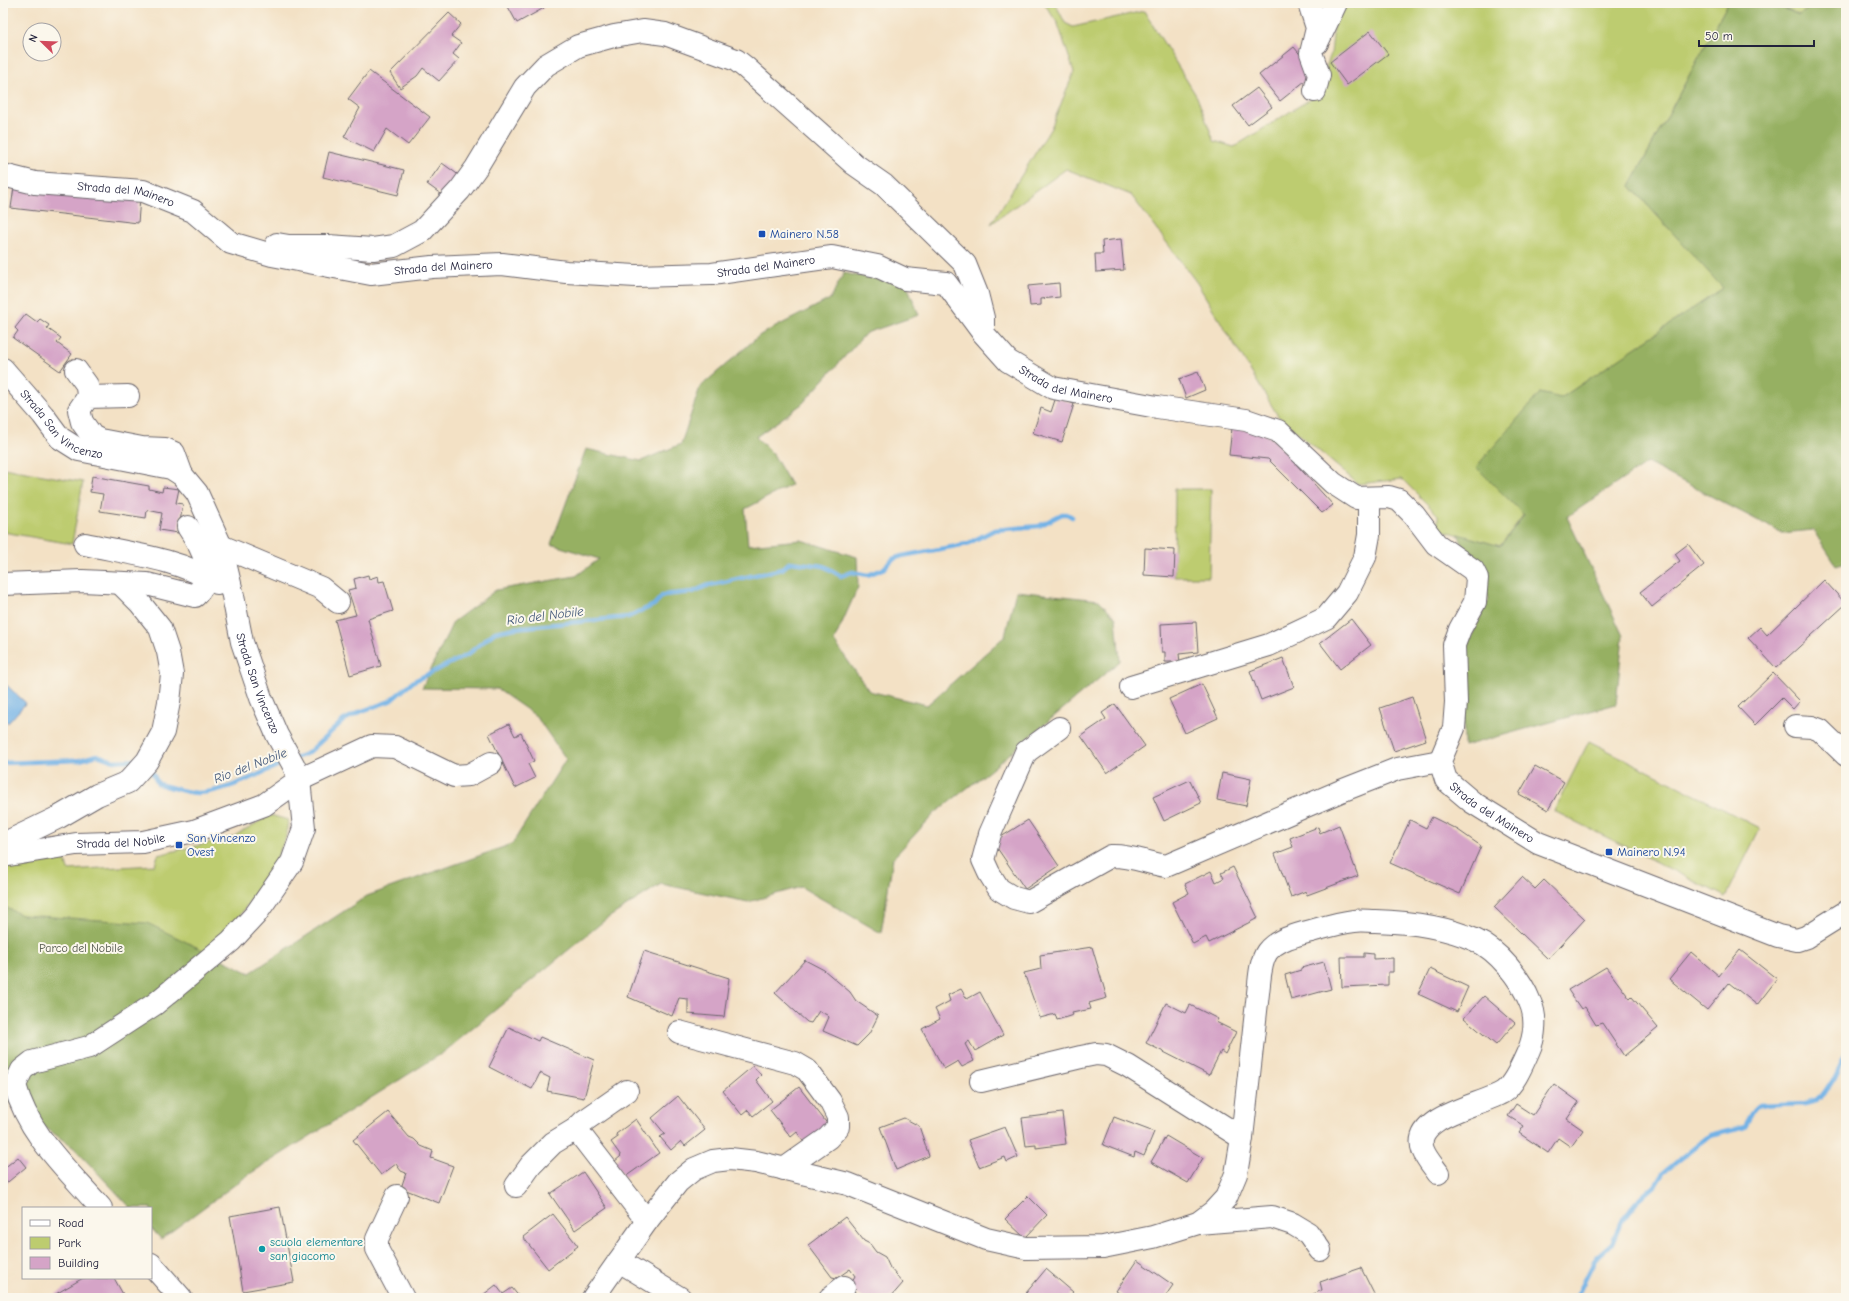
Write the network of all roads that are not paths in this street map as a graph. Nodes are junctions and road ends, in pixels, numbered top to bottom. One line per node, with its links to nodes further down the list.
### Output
1 (1309, 3): 3 (street)
2 (1336, 3): 3 (street)
3 (1311, 53): 4 (street)
4 (1315, 91)
5 (3, 175): 6 (street, Strada del Mainero)
6 (193, 211): 7 (street, Strada del Mainero); 7 (street)
7 (983, 333): 13 (street, Strada del Mainero)
8 (3, 368): 12 (street, Strada San Vincenzo)
9 (76, 370): 11 (street)
10 (128, 396): 11 (street)
11 (88, 397): 12 (street)
12 (182, 475): 16 (street, Strada San Vincenzo)
13 (1369, 498): 22 (street); 26 (street, Strada del Mainero)
14 (188, 528): 17 (street)
15 (85, 544): 17 (street)
16 (221, 546): 20 (street, Strada San Vincenzo); 21 (street)
17 (207, 577): 18 (street); 20 (street)
18 (120, 583): 19 (street); 29 (street)
19 (3, 584)
20 (233, 596): 28 (street, Strada San Vincenzo)
21 (338, 602)
22 (1131, 687)
23 (1796, 726): 25 (street)
24 (1059, 728): 26 (street)
25 (1846, 755)
26 (1440, 762): 31 (street, Strada del Mainero)
27 (491, 763): 28 (street, Strada del Nobile)
28 (294, 767): 30 (street, Strada del Nobile); 41 (street, Strada San Vincenzo)
29 (3, 844)
30 (3, 856)
31 (1846, 912)
32 (679, 1032): 37 (street)
33 (981, 1081): 36 (street)
34 (627, 1091): 35 (street)
35 (576, 1129): 39 (street); 42 (street)
36 (1242, 1138): 38 (street); 43 (street)
37 (784, 1169): 42 (street); 43 (street)
38 (1438, 1173)
39 (516, 1186)
40 (397, 1196): 48 (street)
41 (100, 1207)
42 (647, 1221): 45 (street)
43 (1198, 1223): 44 (street)
44 (1320, 1250)
45 (619, 1261): 49 (street); 50 (street)
46 (152, 1265): 47 (street)
47 (181, 1298)
48 (403, 1298)
49 (592, 1298)
50 (680, 1298)

